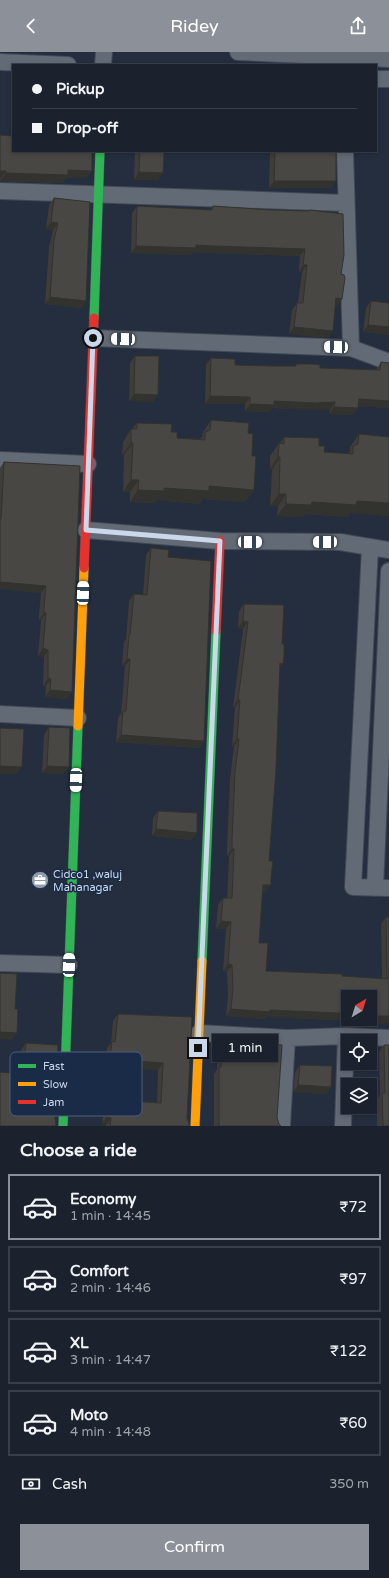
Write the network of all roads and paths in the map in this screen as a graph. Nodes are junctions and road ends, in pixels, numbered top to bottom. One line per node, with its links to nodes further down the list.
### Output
1 (104, 52): 6 (street)
2 (238, 52): 3 (street)
3 (389, 59)
4 (0, 62): 5 (street)
5 (45, 64)
6 (103, 64)
7 (377, 79): 8 (street)
8 (389, 79)
9 (100, 152): 12 (street)
10 (345, 152): 13 (street)
11 (0, 191): 12 (street)
12 (98, 195): 13 (street); 14 (street)
13 (346, 203): 15 (street)
14 (93, 338): 15 (street); 18 (street)
15 (351, 348): 16 (street)
16 (389, 362)
17 (0, 460): 18 (street)
18 (88, 464): 19 (street)
19 (86, 530): 20 (street); 26 (street)
20 (220, 541): 21 (street); 32 (street)
21 (370, 548): 22 (street); 23 (street)
22 (389, 550)
23 (368, 570): 24 (street); 27 (street)
24 (389, 571): 28 (street)
25 (0, 714): 26 (street)
26 (78, 718): 31 (street)
27 (354, 864): 28 (street); 29 (street)
28 (383, 865): 29 (street)
29 (382, 888)
30 (0, 963): 31 (street)
31 (69, 965): 37 (street)
32 (199, 1033): 35 (street); 41 (street)
33 (341, 1036): 35 (street)
34 (377, 1037): 36 (street)
35 (287, 1038): 42 (street)
36 (389, 1038)
37 (66, 1052)
38 (345, 1070): 43 (street)
39 (63, 1116): 40 (street)
40 (63, 1126)
41 (195, 1126)
42 (282, 1126)
43 (343, 1126)

